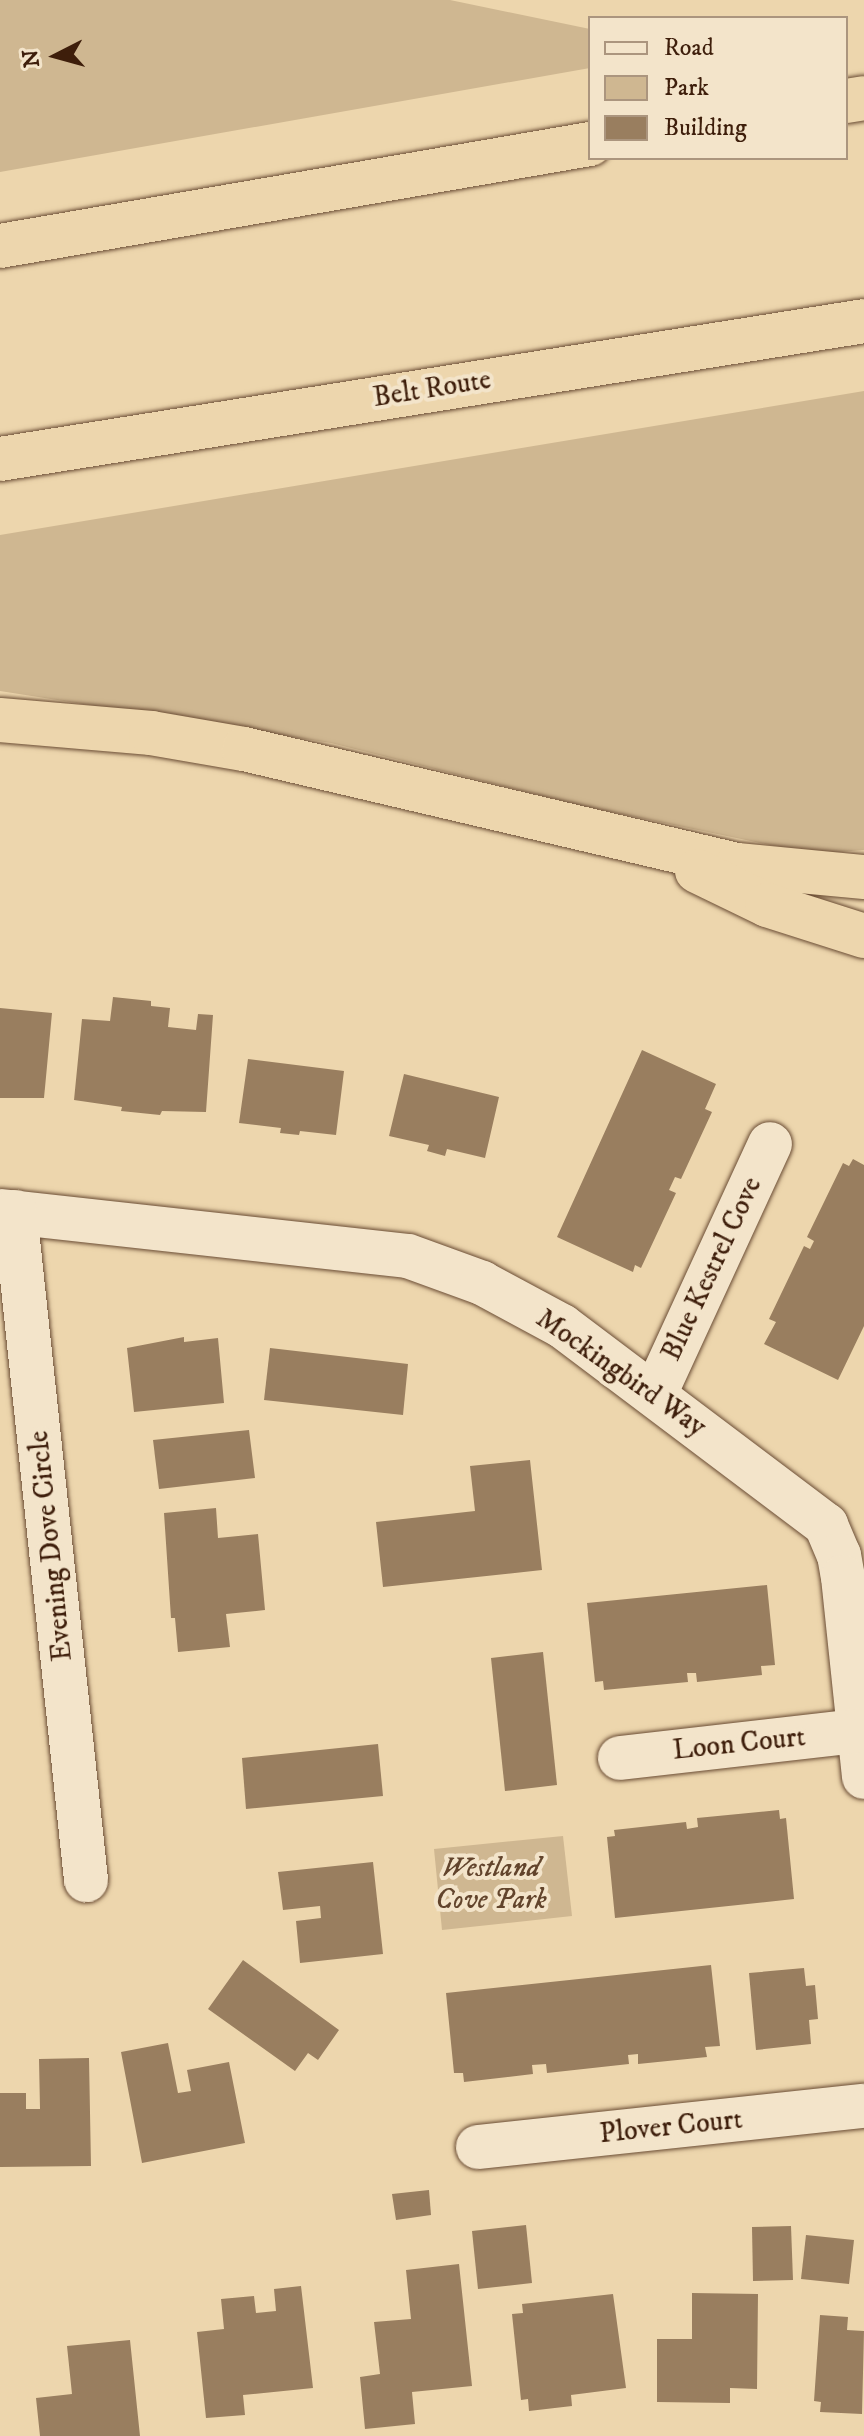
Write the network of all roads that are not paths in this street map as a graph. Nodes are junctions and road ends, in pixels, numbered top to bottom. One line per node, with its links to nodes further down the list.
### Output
1 (588, 144): 2 (highway)
2 (0, 246)
3 (864, 321): 4 (highway, Belt Route)
4 (0, 459)
5 (0, 720): 6 (highway)
6 (657, 848): 7 (highway); 8 (highway)
7 (864, 877)
8 (864, 936)
9 (770, 1144): 11 (street, Blue Kestrel Cove)
10 (7, 1211): 11 (street, Mockingbird Way); 15 (street, Evening Dove Circle)
11 (655, 1394): 12 (street, Mockingbird Way)
12 (861, 1731): 13 (street, Loon Court); 14 (street, Mockingbird Way)
13 (620, 1758)
14 (864, 1777)
15 (86, 1880)
16 (864, 2106): 17 (street, Plover Court)
17 (478, 2147)

